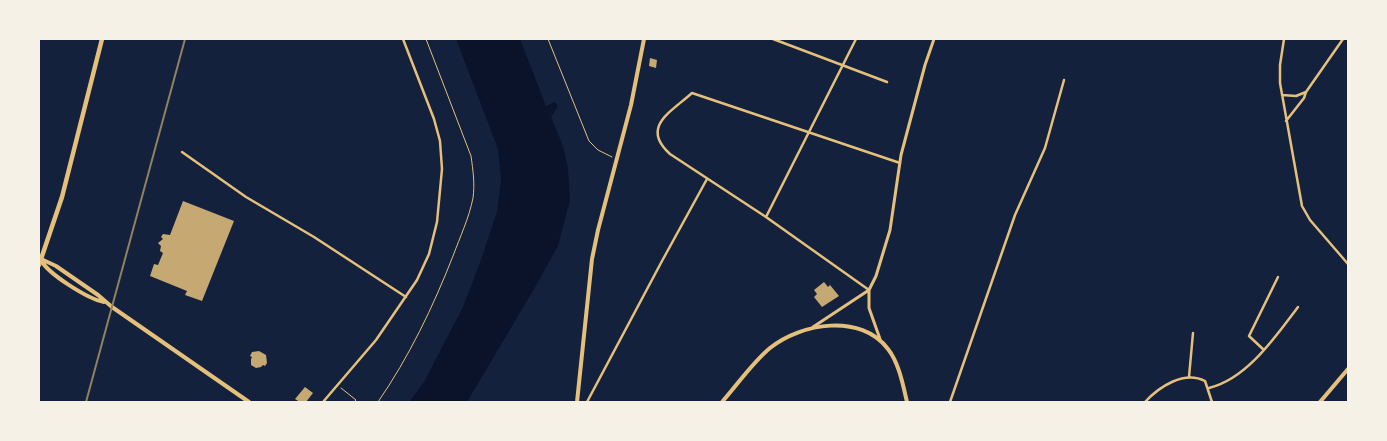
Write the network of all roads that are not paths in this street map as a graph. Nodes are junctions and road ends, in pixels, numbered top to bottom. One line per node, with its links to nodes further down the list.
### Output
1 (102, 39): 20 (main road)
2 (403, 39): 25 (street)
3 (644, 39): 38 (main road)
4 (773, 39): 9 (street)
5 (856, 39): 9 (street)
6 (934, 39): 17 (street)
7 (1284, 39): 13 (street)
8 (1343, 39): 12 (street)
9 (842, 66): 11 (street); 15 (street)
10 (1064, 80): 41 (street)
11 (887, 82)
12 (1306, 92): 13 (street); 14 (street)
13 (1282, 95): 14 (street)
14 (1286, 121): 21 (street)
15 (808, 133): 17 (street); 18 (street); 19 (street)
16 (182, 152): 25 (street)
17 (900, 163): 24 (street)
18 (707, 179): 19 (street); 39 (street)
19 (766, 217): 24 (street)
20 (40, 258): 22 (main road); 26 (main road); 26 (main road)
21 (1348, 264)
22 (39, 265)
23 (1278, 277): 31 (street)
24 (869, 290): 28 (street); 30 (street)
25 (406, 296): 37 (street)
26 (104, 302): 36 (main road)
27 (1298, 306): 31 (street)
28 (811, 329): 30 (main road); 35 (main road)
29 (1193, 333): 33 (street)
30 (880, 340): 40 (main road)
31 (1264, 350): 34 (street)
32 (1348, 369): 44 (main road)
33 (1189, 377): 34 (street); 42 (street)
34 (1208, 388): 43 (street)
35 (725, 401)
36 (249, 402)
37 (323, 402)
38 (577, 402)
39 (587, 402)
40 (907, 402)
41 (950, 402)
42 (1145, 402)
43 (1212, 402)
44 (1320, 402)

